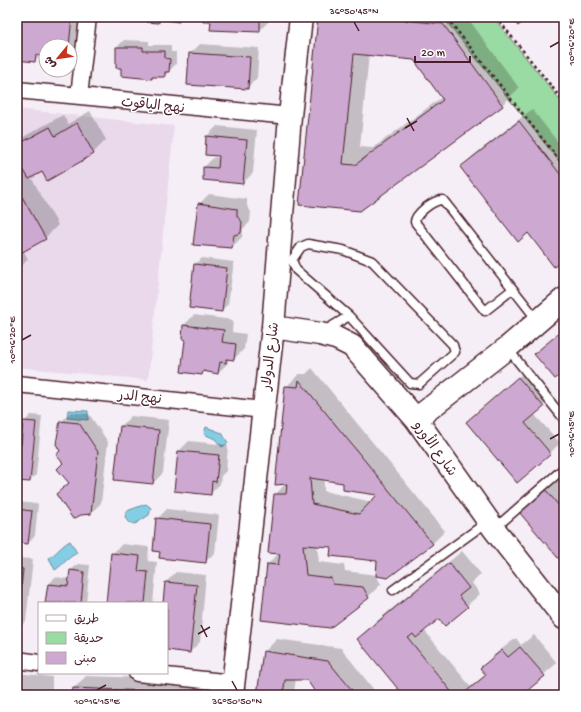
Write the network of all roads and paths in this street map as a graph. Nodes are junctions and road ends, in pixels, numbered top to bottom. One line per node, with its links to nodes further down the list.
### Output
1 (88, 17): 7 (street)
2 (301, 17): 9 (street, شارع الدولار)
3 (436, 17): 4 (path)
4 (447, 17): 10 (path)
5 (496, 17): 8 (path)
6 (17, 90): 7 (street, نهج الياقوت)
7 (79, 96): 9 (street, نهج الياقوت)
8 (564, 102)
9 (290, 116): 15 (street, شارع الدولار)
10 (564, 166)
11 (513, 289): 11 (lane); 14 (lane)
12 (564, 299): 14 (street)
13 (349, 316): 13 (lane); 16 (lane)
14 (538, 321): 17 (street)
15 (274, 327): 16 (street, شارع الأورو); 19 (street, شارع الدولار)
16 (320, 334): 20 (street, شارع الأورو)
17 (507, 348): 20 (street); 21 (lane)
18 (17, 384): 19 (street, نهج الدر)
19 (263, 410): 30 (street, شارع الدولار)
20 (416, 419): 23 (street, شارع الأورو)
21 (564, 419)
22 (564, 468): 23 (lane)
23 (491, 525): 24 (lane); 25 (street, شارع الأورو)
24 (393, 590)
25 (564, 618)
26 (17, 660): 27 (street)
27 (38, 663)
28 (143, 674): 30 (street)
29 (564, 688): 31 (path)
30 (232, 689)
31 (555, 695)

